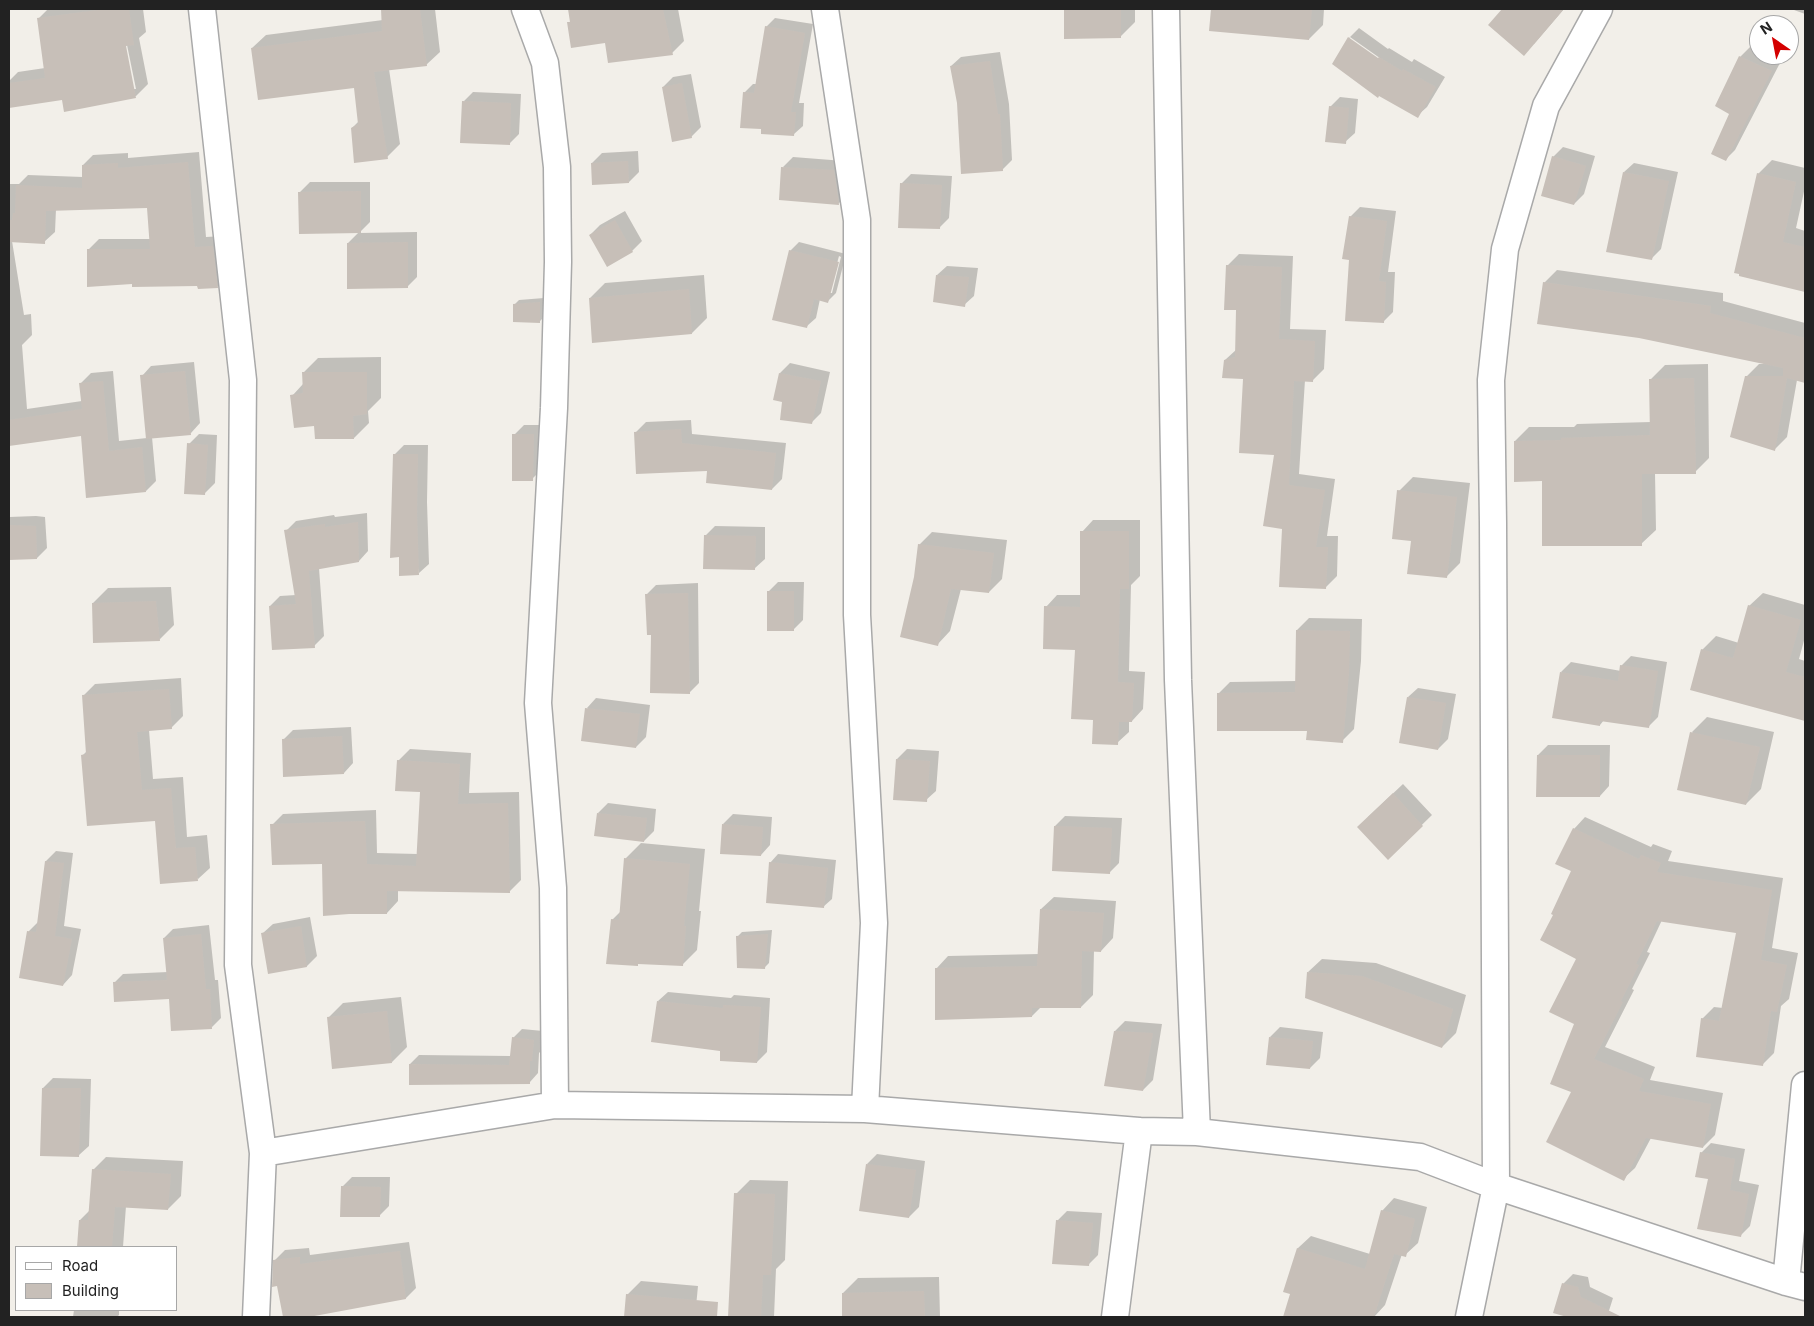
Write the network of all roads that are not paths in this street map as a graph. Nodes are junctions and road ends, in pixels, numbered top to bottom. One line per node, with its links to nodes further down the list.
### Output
1 (202, 9): 11 (street)
2 (525, 9): 7 (street)
3 (825, 9): 8 (street)
4 (1166, 9): 10 (street)
5 (1599, 9): 12 (street)
6 (1805, 1085): 13 (street)
7 (555, 1105): 8 (street); 11 (street)
8 (865, 1109): 9 (street)
9 (1139, 1131): 10 (street); 15 (street)
10 (1197, 1132): 12 (street)
11 (262, 1153): 14 (street)
12 (1496, 1186): 13 (street); 16 (street)
13 (1796, 1284)
14 (256, 1317)
15 (1116, 1317)
16 (1469, 1317)

